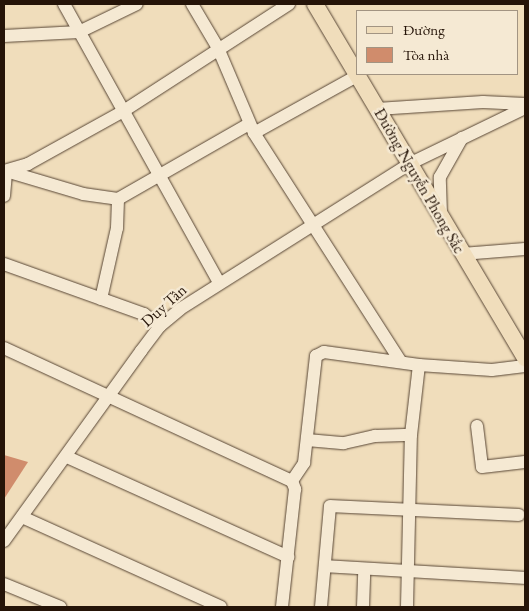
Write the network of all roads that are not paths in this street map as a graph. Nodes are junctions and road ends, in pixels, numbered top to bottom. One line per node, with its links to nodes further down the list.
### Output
1 (64, 4): 6 (street)
2 (137, 4): 6 (street)
3 (192, 4): 8 (street)
4 (289, 4): 8 (street)
5 (315, 4): 9 (main road, Đường Nguyễn Phong Sắc)
6 (79, 32): 7 (street); 14 (street)
7 (4, 36)
8 (218, 48): 14 (street); 15 (street)
9 (356, 74)
10 (357, 76): 13 (main road, Đường Nguyễn Phong Sắc); 15 (street)
11 (525, 104): 13 (street)
12 (525, 108): 16 (street, Duy Tân)
13 (377, 109): 17 (main road, Đường Nguyễn Phong Sắc)
14 (122, 112): 18 (street); 19 (street)
15 (251, 129): 19 (street); 23 (street)
16 (463, 137): 17 (street, Duy Tân); 22 (street)
17 (409, 164): 22 (main road, Đường Nguyễn Phong Sắc); 23 (street, Duy Tân)
18 (5, 171): 20 (street); 21 (street)
19 (159, 176): 21 (street); 27 (street)
20 (4, 196)
21 (118, 199): 28 (street)
22 (441, 219): 25 (main road, Đường Nguyễn Phong Sắc)
23 (315, 225): 27 (street, Duy Tân); 32 (street)
24 (525, 249): 25 (street)
25 (462, 254): 31 (main road, Đường Nguyễn Phong Sắc)
26 (4, 264): 28 (street)
27 (219, 282): 29 (street, Duy Tân)
28 (101, 298): 29 (street)
29 (160, 326): 35 (street, Duy Tân)
30 (4, 348): 35 (street)
31 (525, 358)
32 (401, 362): 33 (street); 38 (street)
33 (419, 365): 34 (street); 37 (street)
34 (525, 366)
35 (110, 395): 39 (street, Duy Tân); 41 (street)
36 (477, 426): 40 (street)
37 (411, 436): 38 (street); 42 (street)
38 (307, 440): 41 (street)
39 (66, 457): 44 (street, Duy Tân); 46 (street)
40 (525, 462)
41 (292, 481): 46 (street)
42 (412, 511): 43 (street); 47 (street); 49 (street)
43 (519, 515)
44 (22, 517): 45 (street, Duy Tân); 52 (street)
45 (4, 541)
46 (288, 558): 55 (street)
47 (325, 566): 48 (street); 56 (street)
48 (364, 570): 49 (street); 57 (street)
49 (408, 572): 50 (street); 58 (street)
50 (525, 578)
51 (4, 584): 53 (street)
52 (201, 603): 54 (street)
53 (60, 607)
54 (221, 607)
55 (282, 607)
56 (321, 607)
57 (364, 607)
58 (407, 607)

